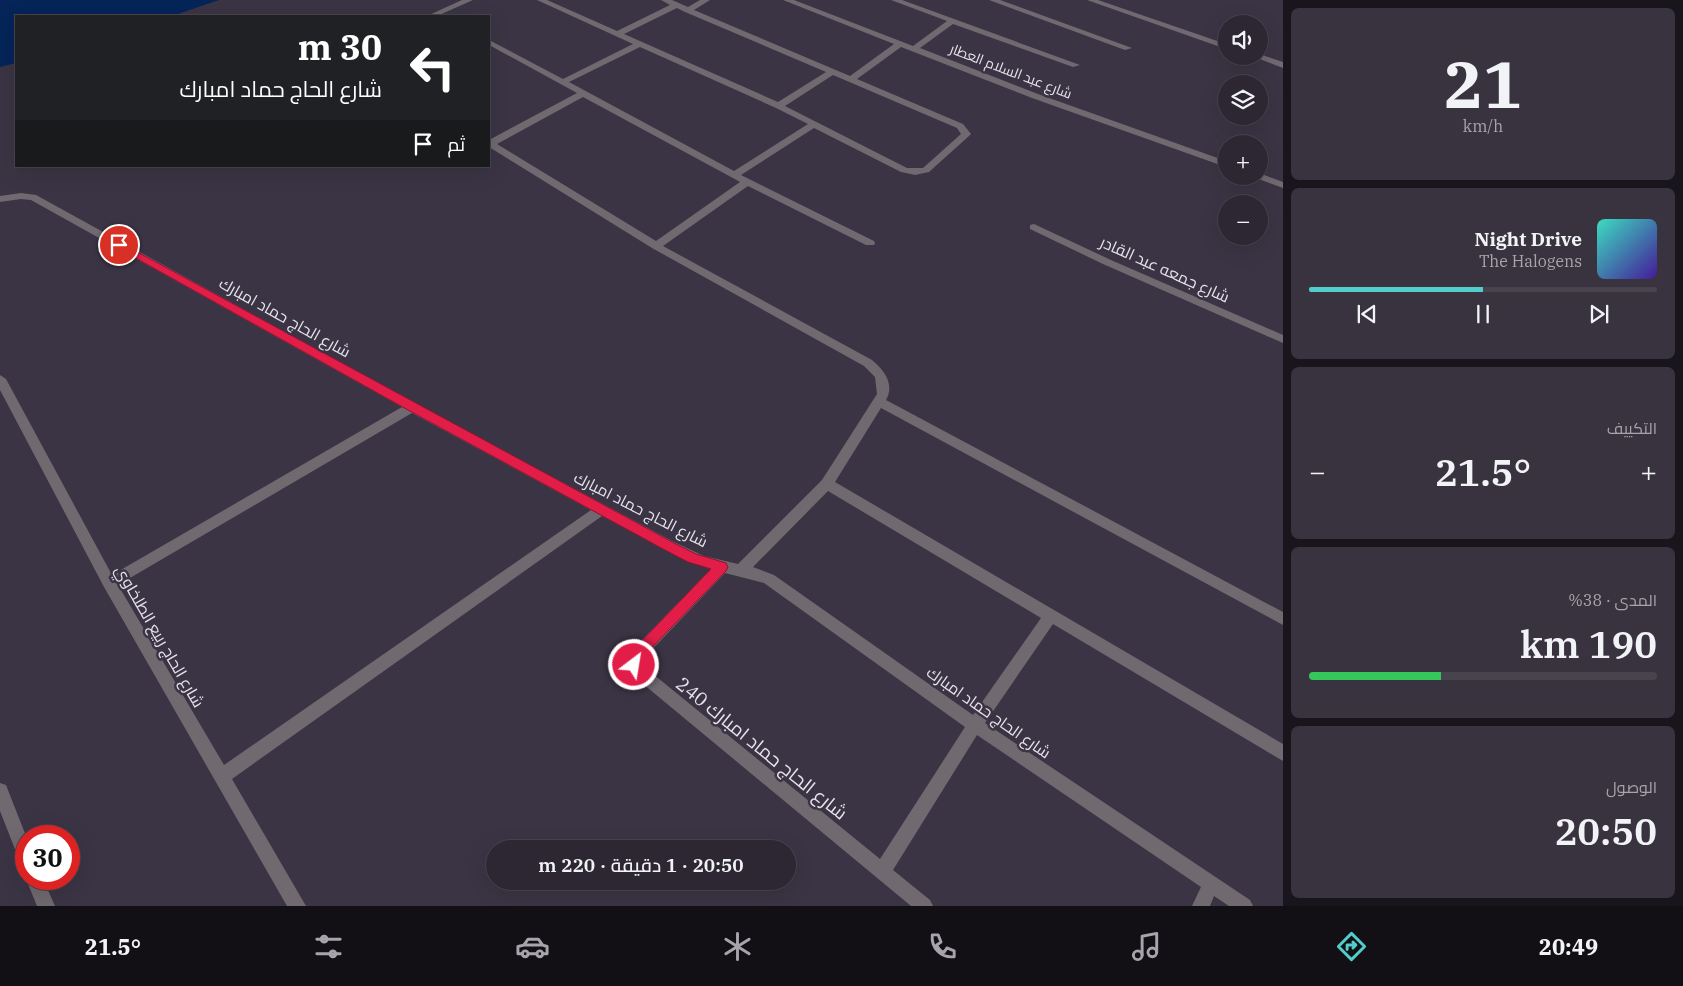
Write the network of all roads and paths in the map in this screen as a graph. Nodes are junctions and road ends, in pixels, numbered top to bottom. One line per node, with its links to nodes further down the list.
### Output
1 (469, 0): 11 (street)
2 (541, 0): 13 (street)
3 (665, 0): 9 (street)
4 (706, 0): 10 (street)
5 (787, 0): 15 (street, شارع عبد السلام العطار)
6 (895, 0): 12 (street)
7 (993, 0): 19 (street)
8 (1091, 0): 17 (street)
9 (677, 5): 10 (street); 13 (street)
10 (688, 10): 23 (street)
11 (437, 15)
12 (952, 21): 18 (street); 21 (street)
13 (617, 34): 16 (street)
14 (490, 43): 25 (street)
15 (901, 43): 18 (street, شارع عبد السلام العطار); 24 (street)
16 (639, 44): 25 (street); 27 (street)
17 (1218, 44)
18 (915, 48): 31 (street, شارع عبد السلام العطار)
19 (1128, 48)
20 (1268, 60): 22 (street)
21 (1076, 65)
22 (1283, 65)
23 (833, 71): 24 (street); 27 (street)
24 (852, 80): 28 (street)
25 (562, 82): 26 (street)
26 (584, 93): 29 (street); 32 (street)
27 (779, 106): 28 (street)
28 (814, 124): 32 (street)
29 (490, 143)
30 (490, 145): 39 (street)
31 (1218, 161)
32 (734, 175): 34 (street)
33 (1268, 179): 35 (street)
34 (746, 182): 38 (street); 39 (street)
35 (1283, 185)
36 (0, 199): 43 (street, شارع الحاج حماد امبارك)
37 (1034, 227): 40 (street, شارع جمعه عبد القادر)
38 (870, 243)
39 (656, 246): 42 (street)
40 (1283, 339)
41 (0, 379): 48 (street, شارع الحاج ربيع الطلخاوي)
42 (878, 401): 44 (street); 50 (street)
43 (412, 407): 45 (street, شارع الحاج حماد امبارك); 48 (street)
44 (827, 484): 47 (street); 49 (street)
45 (601, 510): 46 (street, شارع الحاج حماد امبارك); 53 (street)
46 (722, 567): 47 (street, شارع الحاج حماد امبارك); 56 (street, شارع الحاج حماد امبارك 240)
47 (742, 569): 51 (street, شارع الحاج حماد امبارك)
48 (109, 583): 53 (street, شارع الحاج ربيع الطلخاوي)
49 (1051, 615): 51 (street); 52 (street)
50 (1283, 619)
51 (975, 725): 56 (street); 57 (street, شارع الحاج حماد امبارك)
52 (1283, 753)
53 (222, 776): 60 (street, شارع الحاج ربيع الطلخاوي)
54 (0, 791): 55 (street)
55 (15, 828)
56 (882, 872): 61 (street, شارع الحاج حماد امبارك 240)
57 (1212, 884): 62 (street); 63 (street, شارع الحاج حماد امبارك)
58 (39, 890): 59 (street)
59 (46, 906)
60 (297, 906)
61 (924, 906)
62 (1201, 906)
63 (1244, 906)

